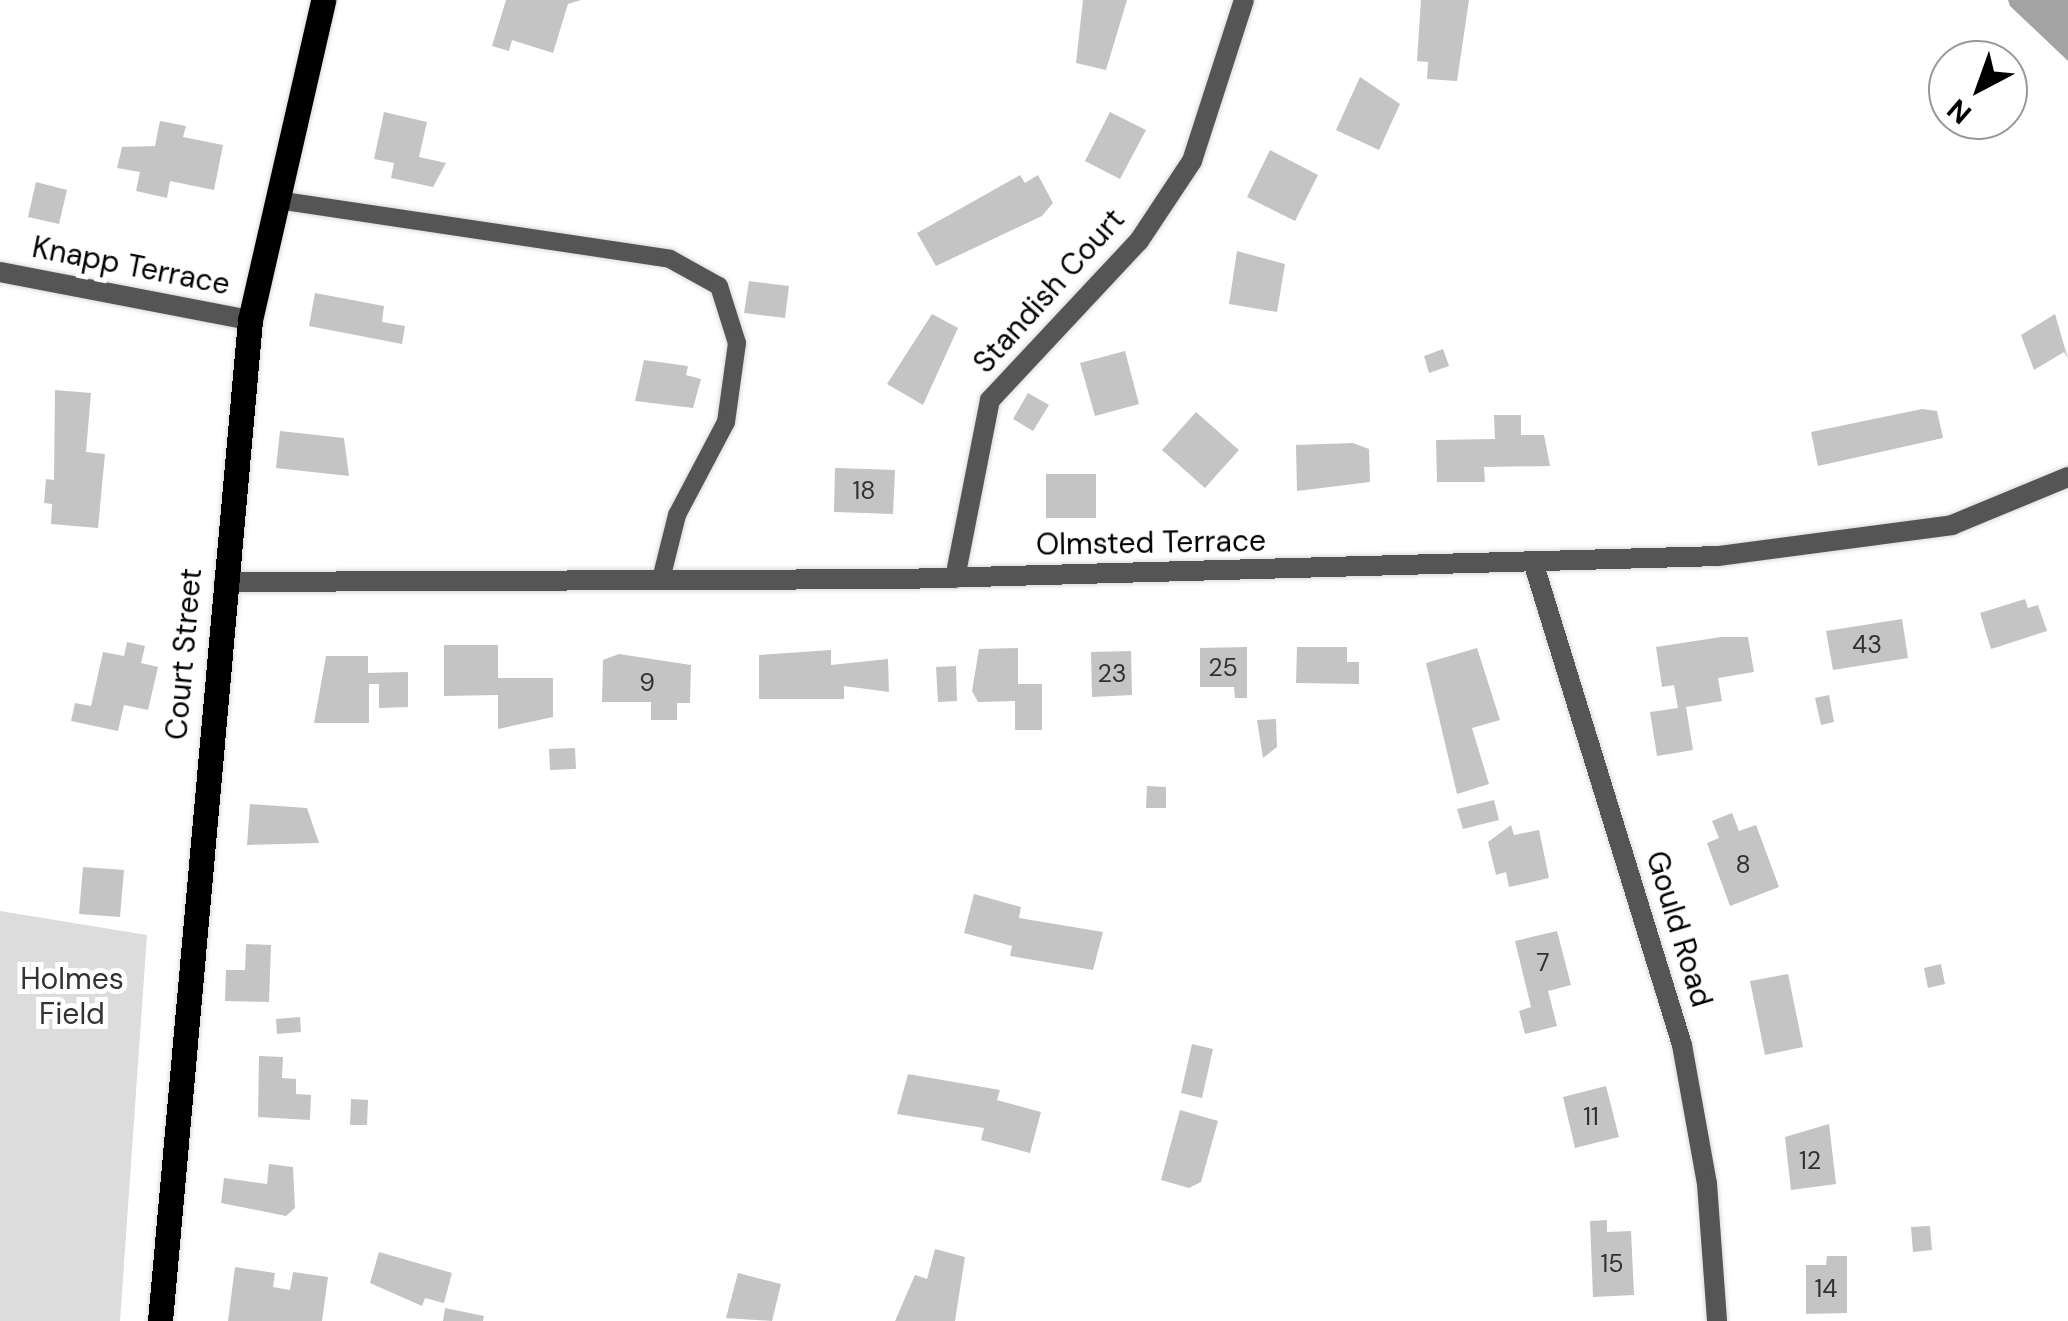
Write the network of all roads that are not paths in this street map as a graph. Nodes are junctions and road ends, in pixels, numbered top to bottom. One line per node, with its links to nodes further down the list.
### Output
1 (322, 0): 3 (main road, Court Street)
2 (1244, 0): 8 (street, Standish Court)
3 (277, 200): 5 (main road, Court Street); 9 (lane)
4 (0, 272): 5 (street, Knapp Terrace)
5 (250, 320): 10 (main road, Court Street)
6 (2068, 477): 7 (street, Olmsted Terrace)
7 (1534, 566): 8 (street, Olmsted Terrace); 12 (street, Gould Road)
8 (955, 578): 9 (street, Olmsted Terrace)
9 (661, 579): 10 (street, Olmsted Terrace)
10 (224, 582): 11 (main road, Court Street)
11 (160, 1321)
12 (1717, 1321)

